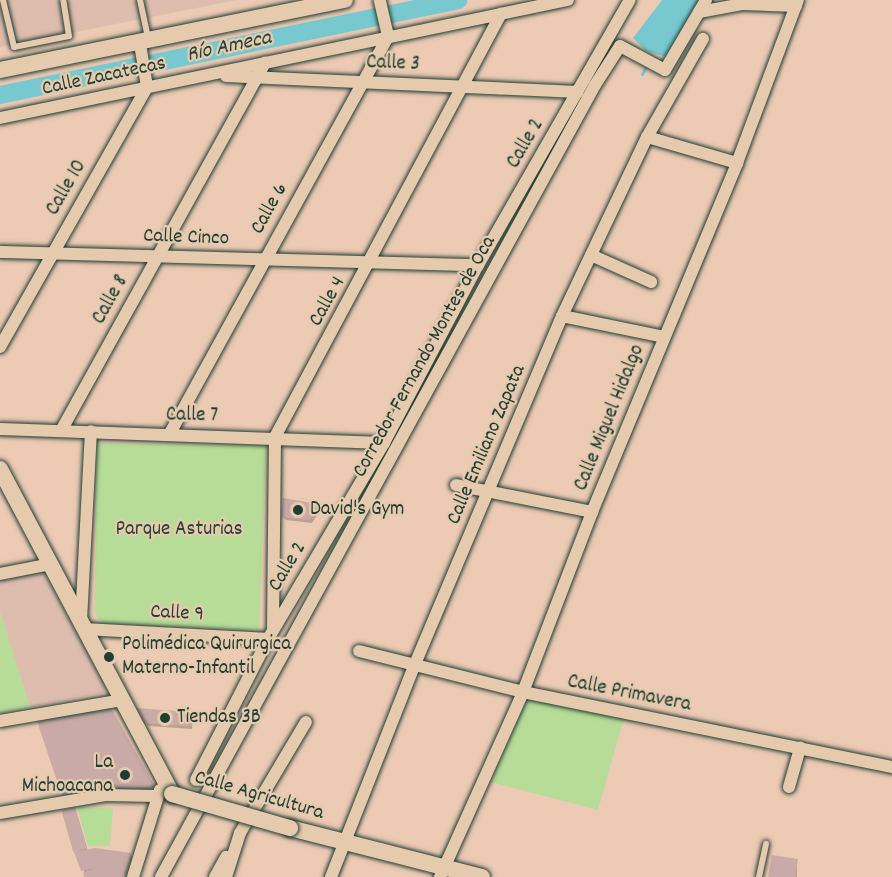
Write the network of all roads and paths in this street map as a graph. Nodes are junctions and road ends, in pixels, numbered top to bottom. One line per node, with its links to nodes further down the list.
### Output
1 (3, 0): 2 (lane)
2 (63, 0)
3 (140, 0): 14 (lane)
4 (345, 0): 14 (street)
5 (568, 0): 11 (street, Calle Zacatecas)
6 (630, 0): 20 (street, Calle 2)
7 (706, 0): 10 (street)
8 (380, 1): 12 (street)
9 (797, 3): 10 (street); 27 (street, Calle Miguel Hidalgo)
10 (699, 12): 17 (street, Corredor Fernando Montes de Oca)
11 (501, 14): 12 (street, Calle Zacatecas); 23 (street, Calle 4)
12 (387, 30): 15 (street, Calle Zacatecas); 21 (street, Calle 6)
13 (703, 39): 26 (street, Calle Emiliano Zapata)
14 (144, 46): 16 (street); 22 (street)
15 (265, 63): 18 (street, Calle Zacatecas); 19 (street, Calle 8)
16 (0, 70)
17 (603, 73): 20 (street); 70 (street, Corredor Fernando Montes de Oca)
18 (206, 75): 19 (street, Calle 3); 22 (street, Calle Zacatecas)
19 (257, 78): 21 (street, Calle 3); 31 (street, Calle 8)
20 (586, 78): 24 (street, Calle 2)
21 (361, 82): 23 (street, Calle 3); 32 (street, Calle 6)
22 (147, 87): 25 (street, Calle Zacatecas); 29 (street, Calle 10)
23 (463, 87): 24 (street, Calle 3); 33 (street, Calle 4)
24 (578, 92): 34 (street, Calle 2)
25 (1, 120)
26 (647, 137): 27 (street); 30 (street, Calle Emiliano Zapata)
27 (737, 163): 37 (street, Calle Miguel Hidalgo)
28 (0, 252): 29 (street, Calle Cinco)
29 (51, 254): 31 (street, Calle Cinco); 38 (street, Calle 10)
30 (591, 255): 35 (street); 36 (street, Calle Emiliano Zapata)
31 (157, 257): 32 (street, Calle Cinco); 40 (street, Calle 8)
32 (264, 260): 33 (street, Calle Cinco); 42 (street, Calle 6)
33 (371, 264): 34 (street, Calle Cinco); 43 (street, Calle 4)
34 (478, 265): 44 (street, Calle 2)
35 (651, 282)
36 (562, 316): 37 (street); 47 (street, Calle Emiliano Zapata)
37 (664, 338): 48 (street, Calle Miguel Hidalgo)
38 (0, 347)
39 (0, 429): 40 (street, Calle 7)
40 (62, 429): 41 (street, Calle 7)
41 (91, 432): 42 (street, Calle 7); 51 (street)
42 (169, 435): 43 (street, Calle 7)
43 (275, 437): 44 (street, Calle 7); 52 (street, Calle 4)
44 (384, 443): 52 (street, Calle 2)
45 (0, 469): 49 (street, Calle Agricultura)
46 (456, 485): 47 (street)
47 (488, 493): 48 (street); 54 (street, Calle Emiliano Zapata)
48 (592, 512): 55 (street, Calle Miguel Hidalgo)
49 (51, 564): 50 (street); 51 (street, Calle Agricultura)
50 (0, 574)
51 (83, 626): 52 (street, Calle 9); 56 (street, Calle Agricultura)
52 (271, 634): 61 (street, Calle 2)
53 (359, 651): 54 (street, Calle Primavera)
54 (415, 664): 55 (street, Calle Primavera); 66 (street, Calle Emiliano Zapata)
55 (523, 692): 59 (street, Calle Primavera); 68 (street, Calle Miguel Hidalgo)
56 (123, 700): 57 (street); 63 (street, Calle Agricultura)
57 (0, 722)
58 (306, 722): 65 (street)
59 (800, 748): 60 (street, Calle Primavera); 62 (street)
60 (892, 767)
61 (196, 780)
62 (789, 787)
63 (165, 790): 64 (street); 66 (street, Calle Agricultura, bridge); 69 (street)
64 (0, 813)
65 (240, 833): 71 (street); 72 (street)
66 (345, 843): 68 (street, Calle Agricultura); 73 (street, Calle Emiliano Zapata)
67 (766, 844): 75 (lane)
68 (448, 872): 74 (street, Calle Agricultura)
69 (133, 877)
70 (161, 877)
71 (215, 877)
72 (226, 877)
73 (331, 877)
74 (482, 877)
75 (759, 877)

